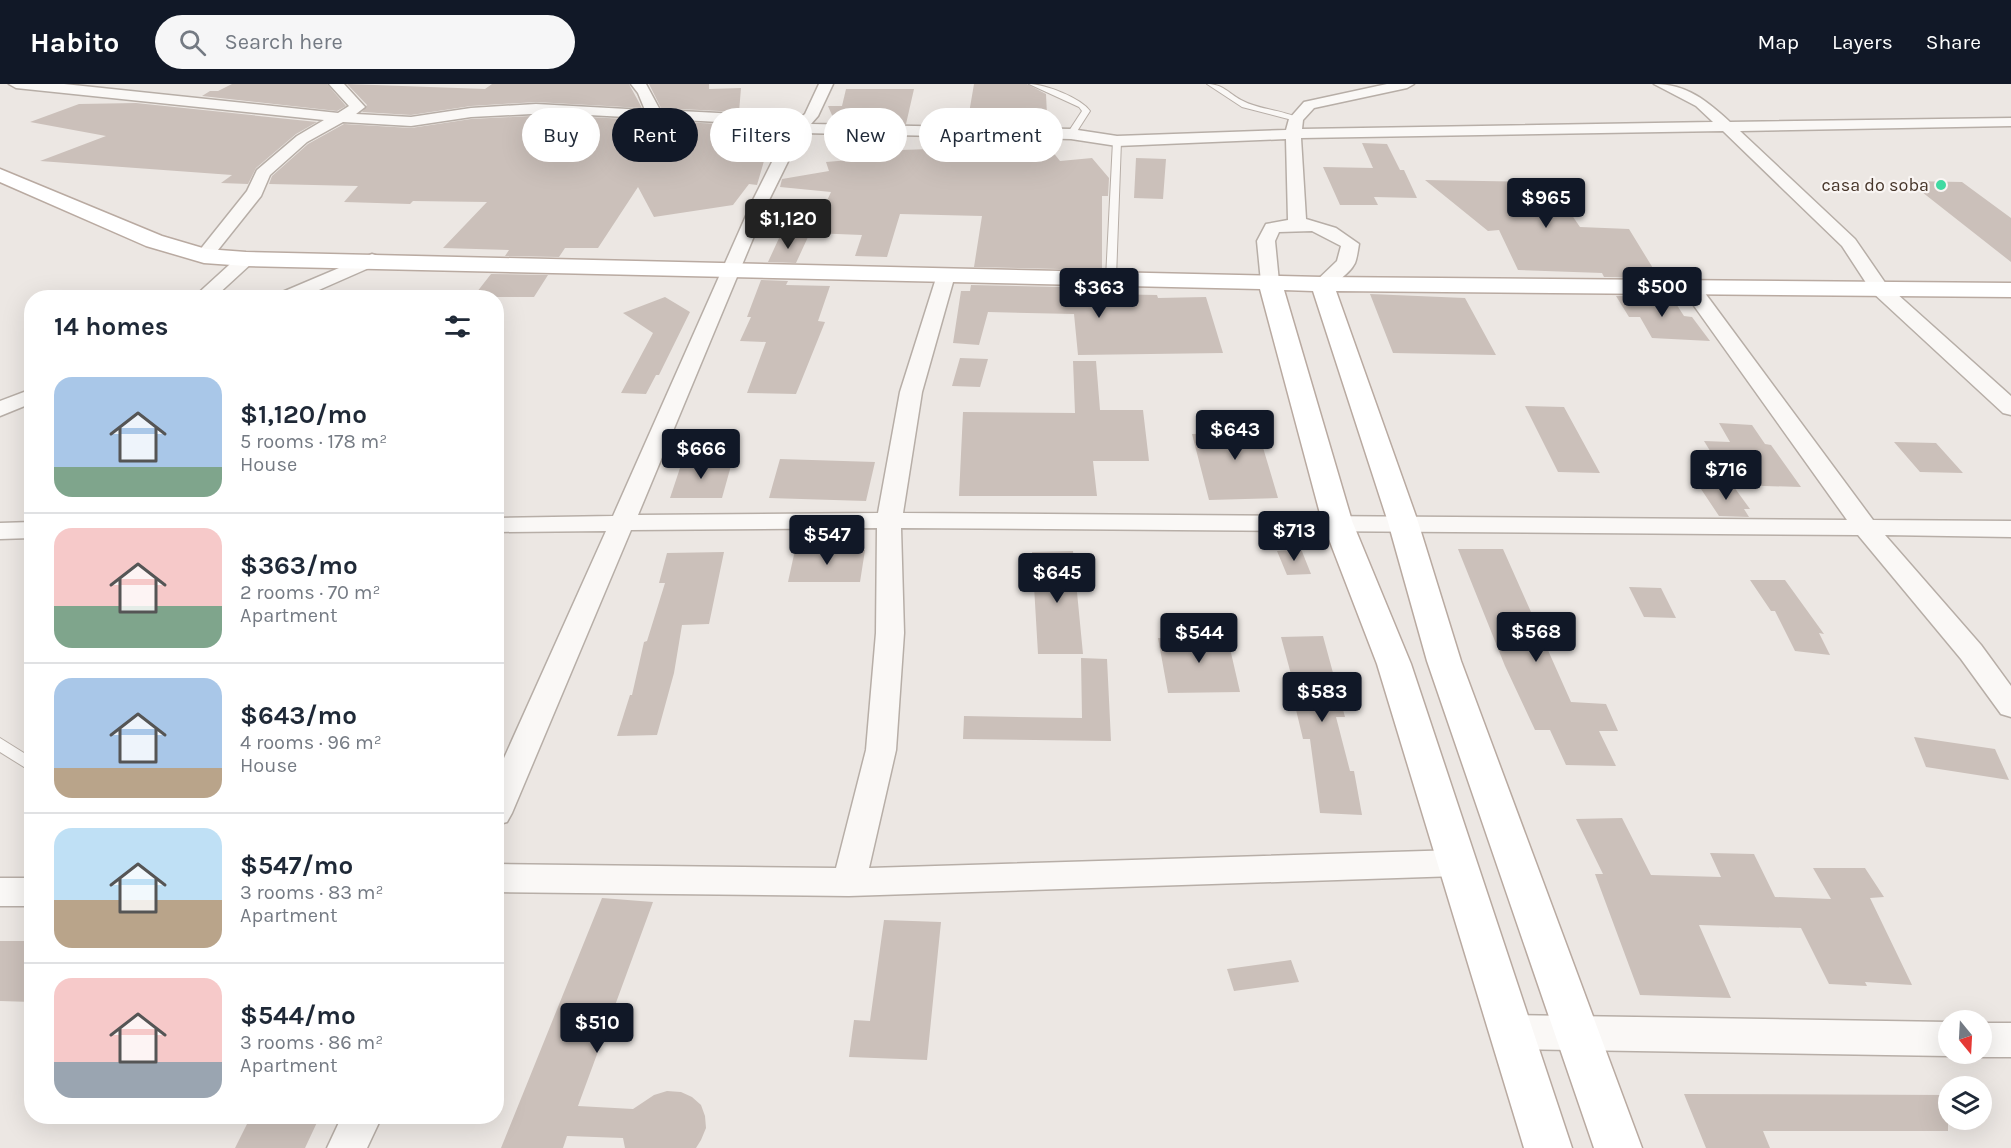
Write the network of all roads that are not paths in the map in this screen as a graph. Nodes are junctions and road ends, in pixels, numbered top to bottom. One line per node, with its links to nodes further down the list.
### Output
1 (16, 84): 12 (street)
2 (336, 84): 12 (street)
3 (638, 84): 9 (street)
4 (826, 84): 11 (street)
5 (1033, 84): 17 (lane)
6 (1211, 84): 14 (lane)
7 (1407, 84): 14 (street)
8 (1661, 84): 16 (street)
9 (652, 108)
10 (612, 113): 12 (street)
11 (812, 114)
12 (345, 117): 22 (street)
13 (2011, 122): 16 (street)
14 (1294, 127): 16 (street); 18 (street); 21 (street)
15 (812, 128): 17 (street)
16 (1728, 128): 30 (street)
17 (1071, 134): 18 (street)
18 (1118, 141): 27 (lane)
19 (780, 162): 25 (street)
20 (0, 175): 22 (main road)
21 (1297, 223): 28 (street); 29 (street)
22 (204, 256): 23 (main road)
23 (246, 259): 24 (main road); 32 (street)
24 (372, 260): 25 (main road); 33 (street)
25 (733, 268): 26 (main road); 41 (street)
26 (946, 275): 27 (main road); 39 (street)
27 (1111, 278): 28 (main road)
28 (1270, 282): 29 (main road); 35 (main road)
29 (1322, 284): 31 (main road); 35 (main road)
30 (1879, 288): 31 (main road); 34 (main road); 37 (street)
31 (1692, 289): 44 (street)
32 (212, 290)
33 (303, 290)
34 (2011, 290)
35 (1322, 371): 40 (main road); 42 (main road)
36 (24, 398): 38 (street)
37 (2011, 408)
38 (0, 409)
39 (890, 521): 40 (street); 41 (street); 56 (street)
40 (1337, 521): 42 (street); 49 (main road)
41 (621, 522): 43 (street); 53 (street)
42 (1403, 522): 44 (street); 48 (main road)
43 (504, 525)
44 (1865, 527): 45 (street); 50 (street)
45 (2011, 529)
46 (24, 530): 47 (street)
47 (0, 531)
48 (1444, 661): 49 (main road); 60 (main road)
49 (1394, 664): 54 (main road)
50 (2011, 707)
51 (0, 744): 52 (lane)
52 (24, 760)
53 (504, 794)
54 (1457, 863): 56 (street); 59 (main road)
55 (504, 878): 56 (street)
56 (849, 882)
57 (0, 892): 58 (street)
58 (24, 892)
59 (1511, 1032): 60 (street); 66 (main road)
60 (1578, 1033): 61 (street); 67 (main road)
61 (1938, 1039)
62 (1992, 1040): 63 (street)
63 (2011, 1040)
64 (358, 1124): 65 (street)
65 (347, 1148)
66 (1548, 1148)
67 (1618, 1148)

